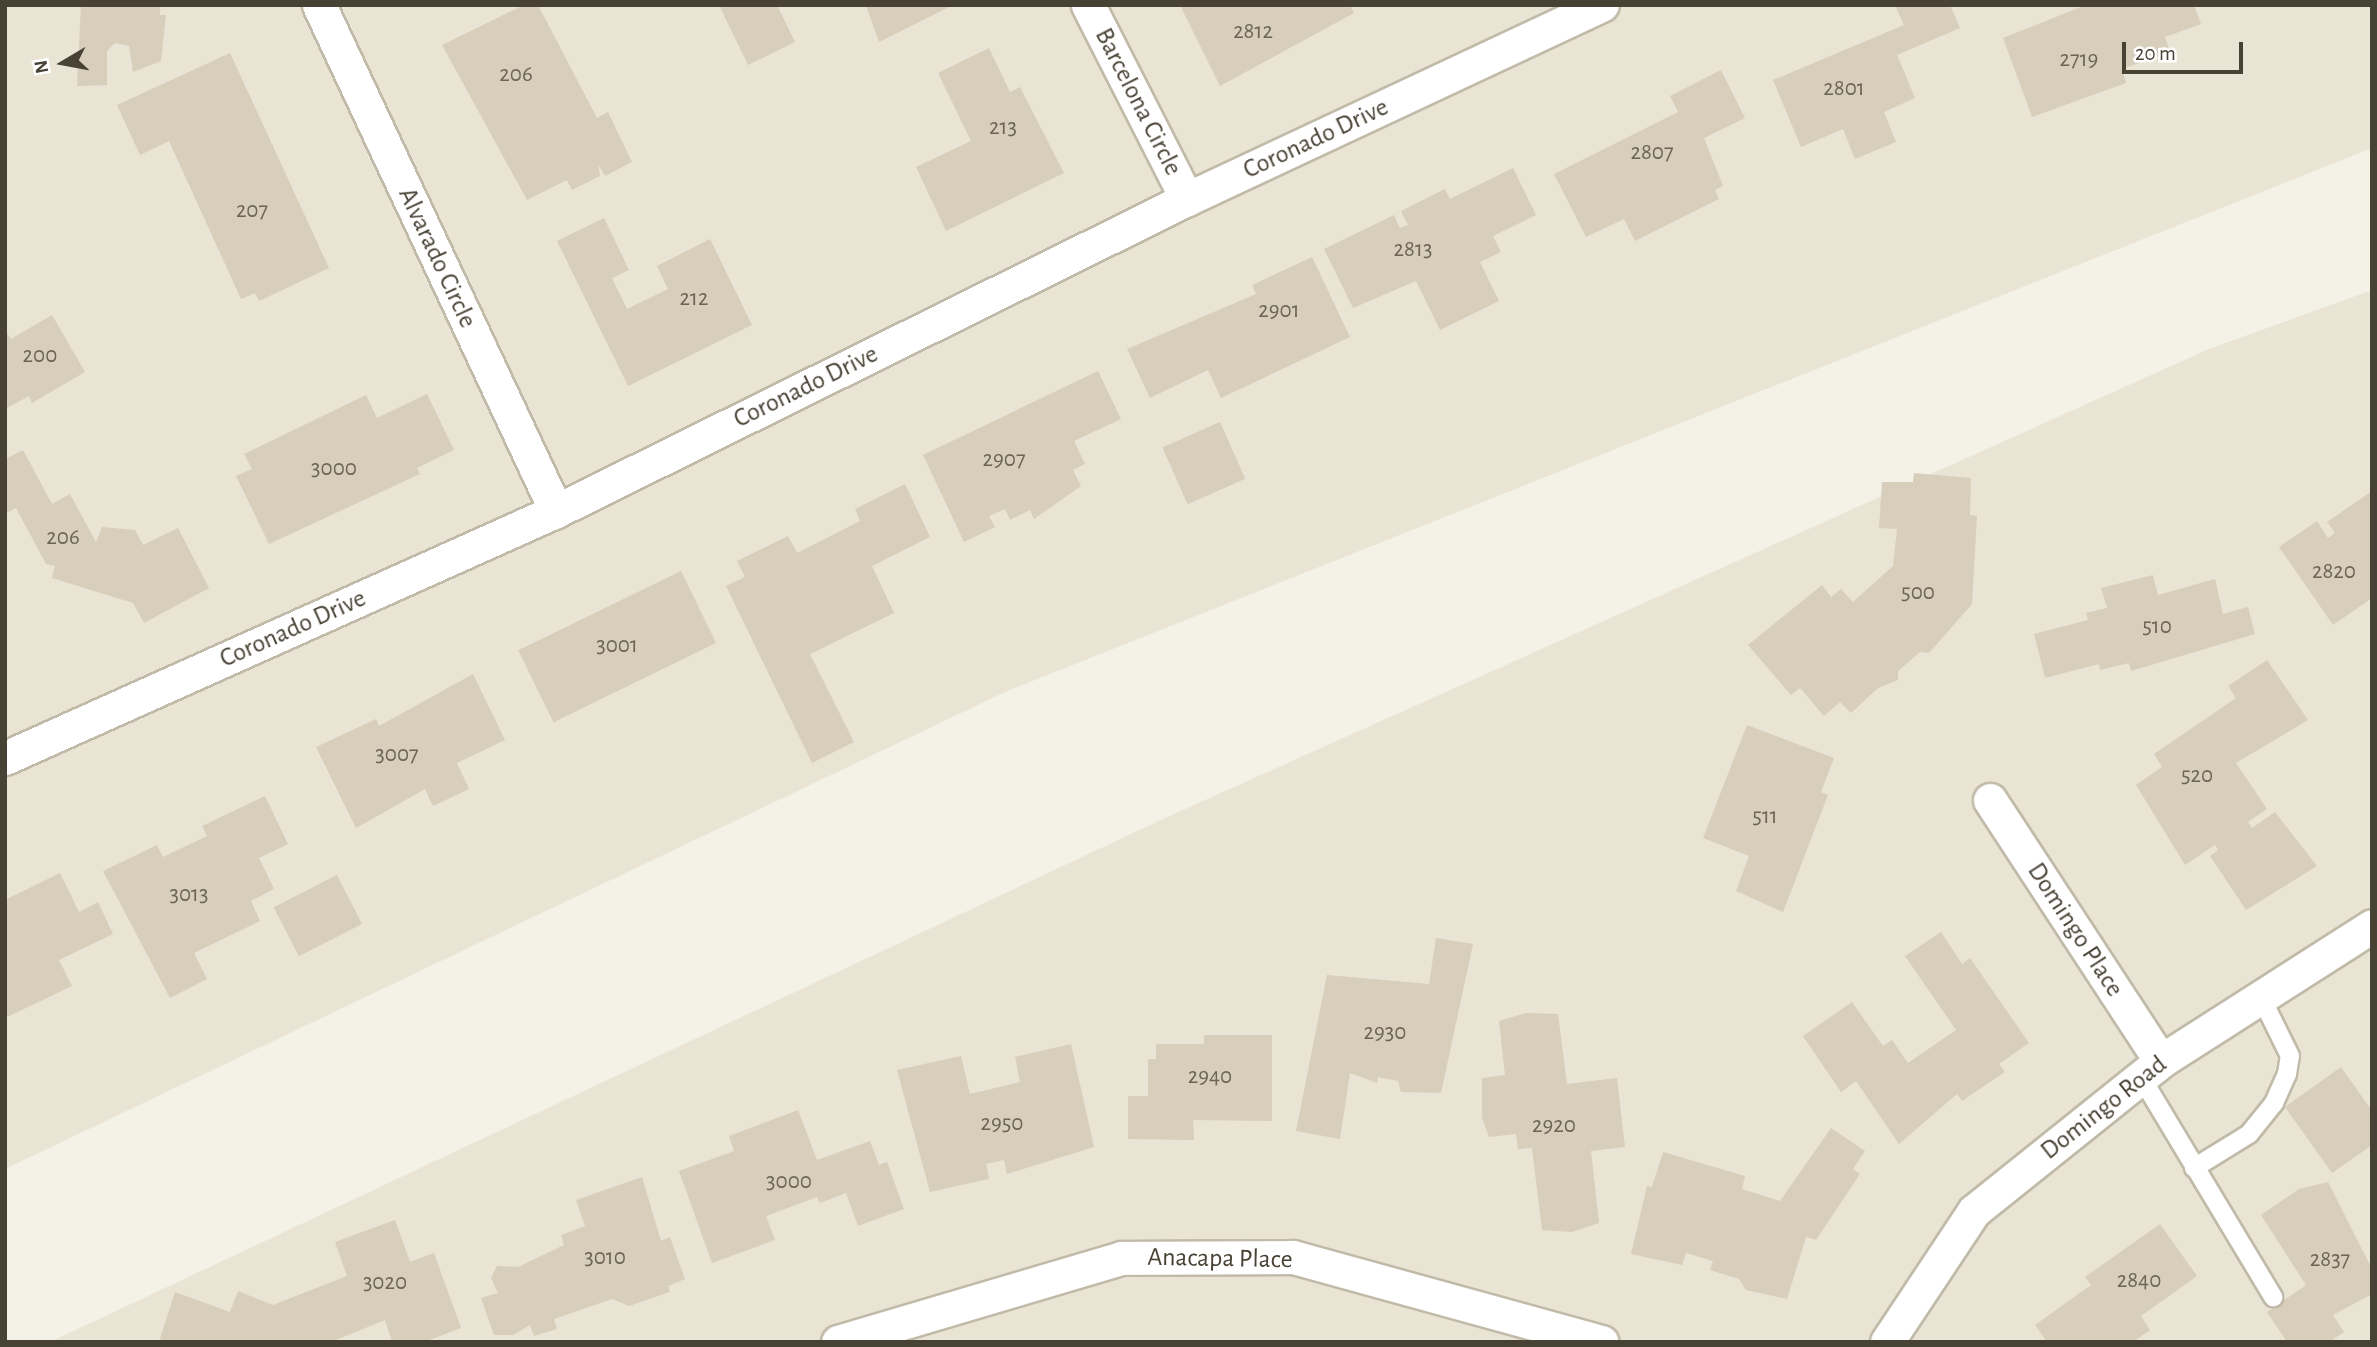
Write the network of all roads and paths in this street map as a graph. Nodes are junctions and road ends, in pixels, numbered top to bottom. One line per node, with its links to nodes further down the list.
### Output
1 (319, 5): 5 (street, Alvarado Circle)
2 (1088, 5): 4 (street, Barcelona Circle)
3 (1602, 5): 4 (street, Coronado Drive)
4 (1187, 199): 5 (street, Coronado Drive)
5 (556, 511): 6 (street, Coronado Drive)
6 (5, 758)
7 (1990, 800): 10 (street, Domingo Place)
8 (2372, 926): 9 (street, Domingo Road)
9 (2261, 997): 10 (street, Domingo Road); 11 (lane)
10 (2151, 1069): 11 (lane); 15 (street, Domingo Road)
11 (2194, 1168): 12 (lane)
12 (2273, 1297)
13 (838, 1342): 14 (street, Anacapa Place)
14 (1602, 1342)
15 (1887, 1342)

